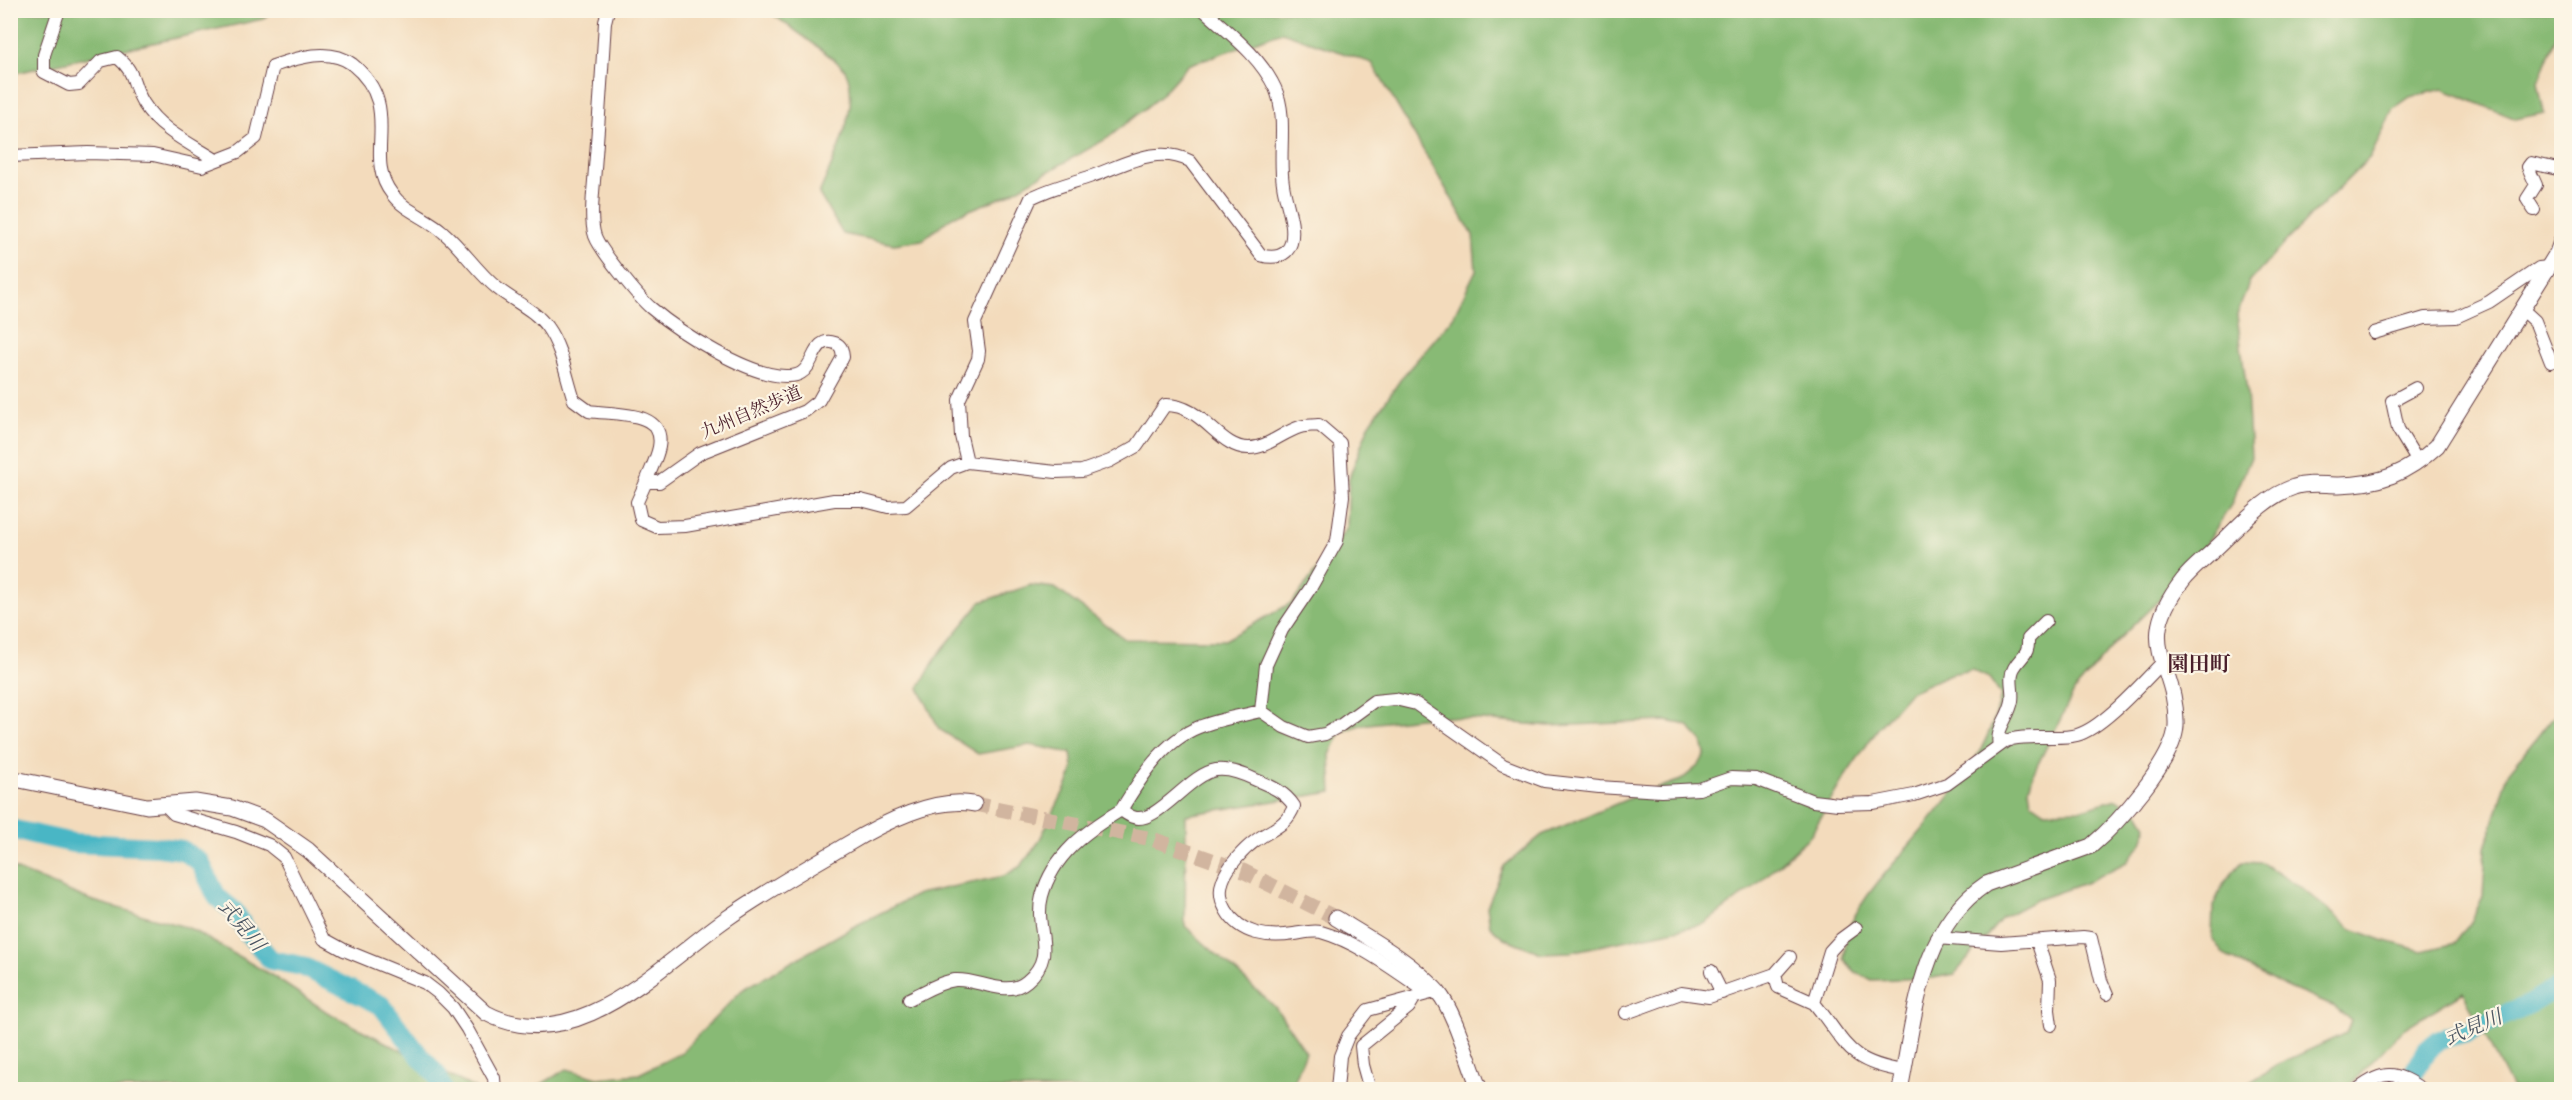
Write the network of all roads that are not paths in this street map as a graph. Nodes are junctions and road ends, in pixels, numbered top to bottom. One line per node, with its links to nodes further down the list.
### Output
1 (59, 10): 5 (street)
2 (608, 10): 16 (street, 九州自然歩道)
3 (1204, 10): 14 (street)
4 (10, 156): 5 (street)
5 (216, 160): 16 (street)
6 (2562, 170): 7 (street)
7 (2534, 210)
8 (2562, 239): 9 (street)
9 (2549, 267): 10 (street); 11 (street)
10 (2523, 310): 12 (street); 15 (street)
11 (2374, 333)
12 (2551, 362)
13 (2416, 388): 15 (street)
14 (967, 462): 16 (street); 19 (street)
15 (2418, 462): 18 (street)
16 (646, 482)
17 (2046, 621): 20 (street)
18 (2162, 663): 20 (street); 27 (street)
19 (1261, 711): 20 (street); 24 (street)
20 (1999, 746)
21 (10, 778): 22 (street)
22 (164, 804): 23 (street); 41 (street)
23 (974, 804)
24 (1121, 810): 32 (street); 36 (street)
25 (1336, 918): 32 (street)
26 (1856, 928): 37 (street)
27 (1937, 938): 28 (street); 40 (street)
28 (2037, 941): 34 (street); 39 (street)
29 (1790, 957): 31 (street)
30 (1711, 971): 33 (street)
31 (1775, 974): 33 (street); 37 (street)
32 (1433, 993): 35 (street); 44 (street)
33 (1722, 993): 38 (street)
34 (2107, 994)
35 (1415, 997): 42 (street); 43 (street)
36 (909, 999)
37 (1814, 1003): 40 (street)
38 (1626, 1013)
39 (2051, 1025)
40 (1904, 1071): 45 (street)
41 (495, 1089)
42 (1337, 1089)
43 (1370, 1089)
44 (1480, 1089)
45 (1900, 1089)
46 (2357, 1089): 47 (street)
47 (2423, 1089)

